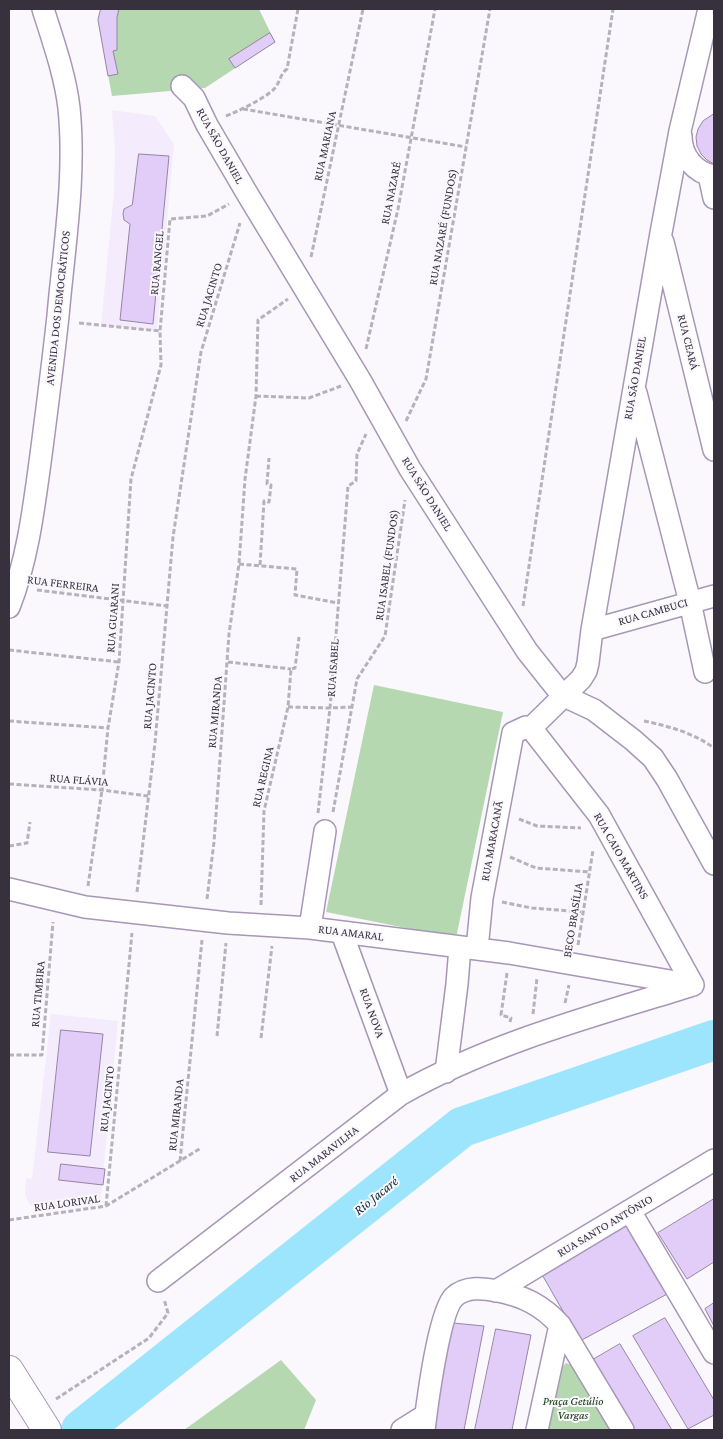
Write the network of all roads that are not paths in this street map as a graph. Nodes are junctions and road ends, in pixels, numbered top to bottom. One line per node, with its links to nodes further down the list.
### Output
1 (43, 9): 14 (street, AVENIDA DOS DEMOCRÁTICOS)
2 (709, 9): 3 (street); 5 (street, RUA SĀO DANIEL)
3 (714, 20)
4 (182, 86): 17 (street, RUA SÃO DANIEL)
5 (680, 131): 6 (street); 8 (street, RUA SĀO DANIEL)
6 (711, 176): 7 (street)
7 (714, 198)
8 (661, 233): 9 (street, RUA SĀO DANIEL); 10 (street, RUA CEARÁ)
9 (634, 387): 13 (street); 15 (street, RUA SĀO DANIEL)
10 (708, 394): 11 (street, RUA CEARÁ)
11 (714, 450)
12 (714, 596): 13 (street, RUA CAMBUCI)
13 (690, 602): 15 (street, RUA CAMBUCI); 16 (street)
14 (9, 607)
15 (592, 630): 17 (street, RUA SĀO DANIEL)
16 (706, 672)
17 (562, 695): 18 (street, RUA SĀO DANIEL); 20 (street, RUA SÃO DANIEL)
18 (522, 730): 24 (street, RUA MARACANÃ); 25 (street, RUA CAIO MARTINS)
19 (325, 831): 22 (street)
20 (714, 864)
21 (9, 889): 22 (street, RUA AMARAL)
22 (310, 928): 23 (street, RUA AMARAL)
23 (342, 933): 24 (street, RUA AMARAL); 27 (street, RUA NOVA)
24 (468, 948): 25 (street, RUA AMARAL); 26 (street, RUA MARACANÃ)
25 (693, 985): 26 (street, RUA MARAVILHA)
26 (446, 1072): 27 (street, RUA MARAVILHA)
27 (402, 1094): 30 (street, RUA MARAVILHA)
28 (714, 1160): 29 (street, RUA SANTO ANTÔNIO)
29 (630, 1211): 31 (street, RUA SANTO ANTÔNIO); 33 (street)
30 (158, 1281)
31 (496, 1291): 32 (street); 36 (street)
32 (560, 1325): 38 (street); 39 (street)
33 (714, 1352)
34 (9, 1370): 35 (main road)
35 (41, 1422)
36 (425, 1423): 37 (street)
37 (402, 1430)
38 (537, 1430)
39 (623, 1430)

